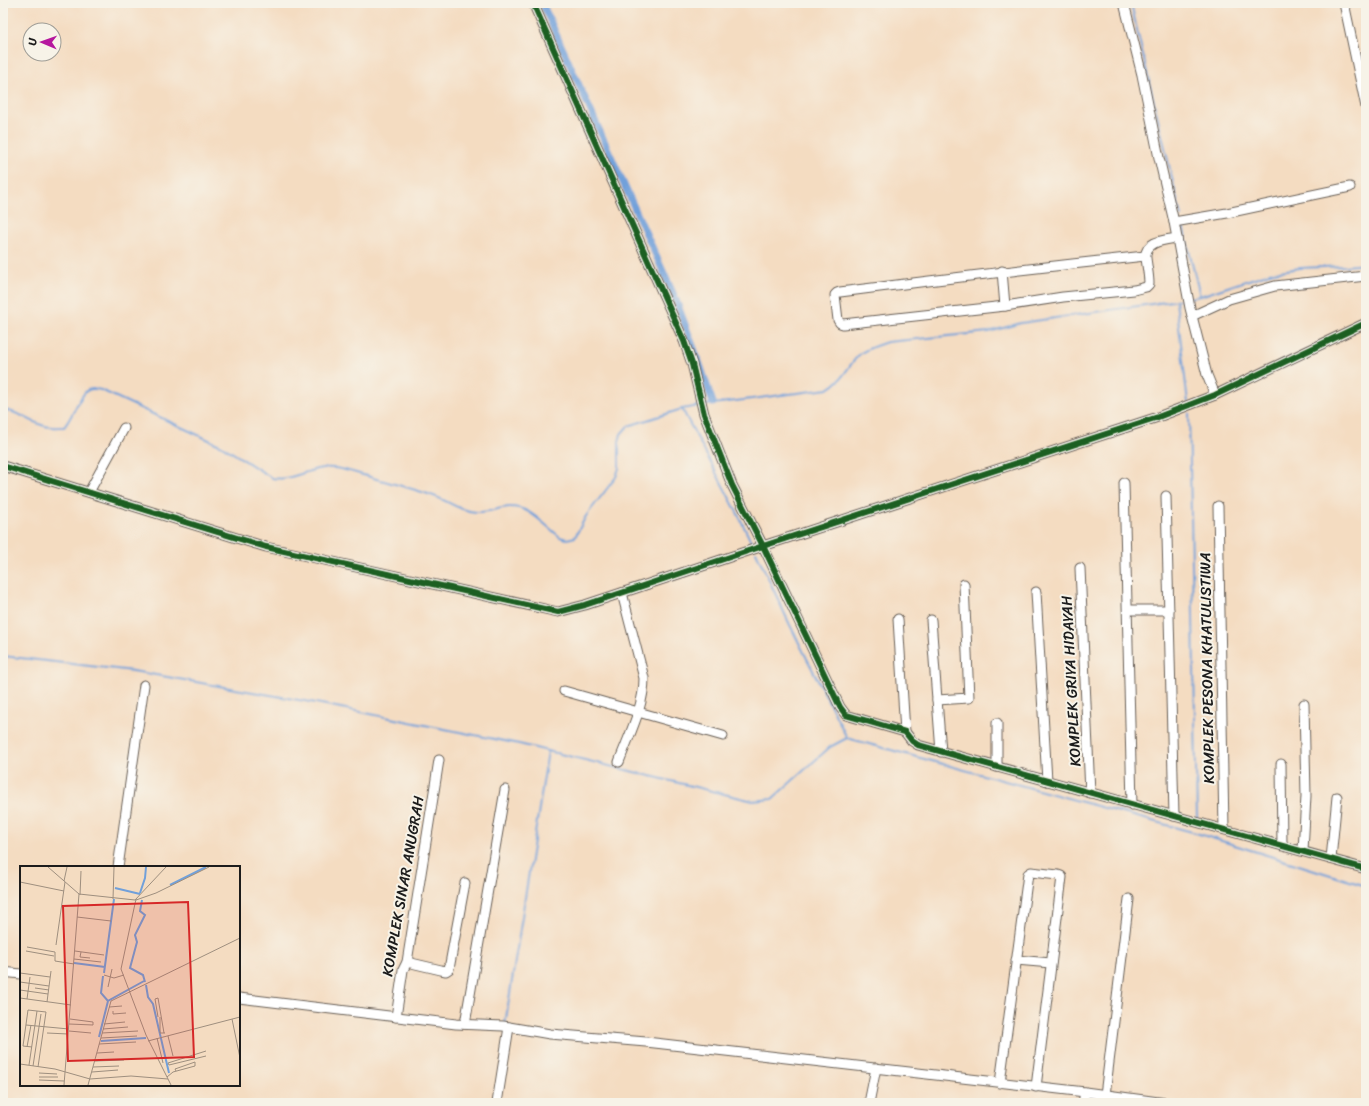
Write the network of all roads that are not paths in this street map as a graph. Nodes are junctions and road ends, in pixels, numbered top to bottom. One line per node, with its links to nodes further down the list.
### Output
1 (533, 3): 23 (street)
2 (1124, 3): 8 (street)
3 (1344, 3): 5 (street)
4 (1366, 59): 5 (street)
5 (1356, 61): 6 (street)
6 (1366, 106)
7 (1350, 187): 8 (street)
8 (1174, 222): 9 (street)
9 (1177, 238): 10 (street); 14 (street)
10 (1145, 256): 11 (street); 13 (street)
11 (1002, 271): 13 (street); 13 (street)
12 (1366, 276): 14 (street)
13 (1005, 306)
14 (1191, 312): 16 (street)
15 (1366, 323): 16 (street)
16 (1214, 394): 23 (street)
17 (124, 428): 20 (street)
18 (3, 466): 20 (street)
19 (1124, 483): 28 (street)
20 (89, 492): 27 (street)
21 (1166, 496): 29 (street)
22 (1218, 506): 51 (street, KOMPLEK PESONA KHATULISTIWA)
23 (760, 547): 27 (street); 38 (street)
24 (1080, 568): 47 (street, KOMPLEK GRIYA HIDAYAH)
25 (964, 584): 34 (street)
26 (1036, 592): 45 (street)
27 (622, 593): 36 (street)
28 (1128, 610): 29 (street); 49 (street)
29 (1169, 610): 50 (street)
30 (898, 619): 38 (street)
31 (931, 620): 34 (street)
32 (144, 685): 55 (street)
33 (564, 691): 36 (street)
34 (938, 700): 40 (street)
35 (1304, 704): 53 (street)
36 (638, 711): 39 (street); 42 (street)
37 (996, 724): 44 (street)
38 (905, 732): 40 (street)
39 (723, 736)
40 (941, 752): 44 (street)
41 (439, 760): 60 (street, KOMPLEK SINAR ANUGRAH)
42 (619, 762)
43 (1281, 764): 52 (street)
44 (997, 767): 45 (street)
45 (1047, 781): 47 (street)
46 (505, 790): 66 (street)
47 (1090, 793): 49 (street)
48 (1337, 797): 54 (street)
49 (1132, 805): 50 (street)
50 (1174, 816): 51 (street)
51 (1224, 829): 52 (street)
52 (1282, 845): 53 (street)
53 (1303, 851): 54 (street)
54 (1331, 859): 56 (street)
55 (118, 866)
56 (1366, 869)
57 (465, 883): 60 (street)
58 (1129, 899): 72 (street)
59 (1016, 960): 61 (street); 61 (street); 69 (street)
60 (407, 962): 65 (street, KOMPLEK SINAR ANUGRAH)
61 (1051, 963): 70 (street)
62 (3, 972): 63 (street)
63 (20, 974)
64 (240, 998): 65 (street)
65 (396, 1017): 66 (street)
66 (465, 1024): 67 (street)
67 (506, 1027): 68 (street); 74 (street)
68 (876, 1068): 69 (street); 75 (street)
69 (1000, 1083): 70 (street)
70 (1036, 1087): 71 (street)
71 (1085, 1092): 72 (street); 76 (street)
72 (1105, 1095): 73 (street)
73 (1130, 1101): 77 (street)
74 (497, 1103)
75 (870, 1103)
76 (1083, 1103)
77 (1166, 1103)

